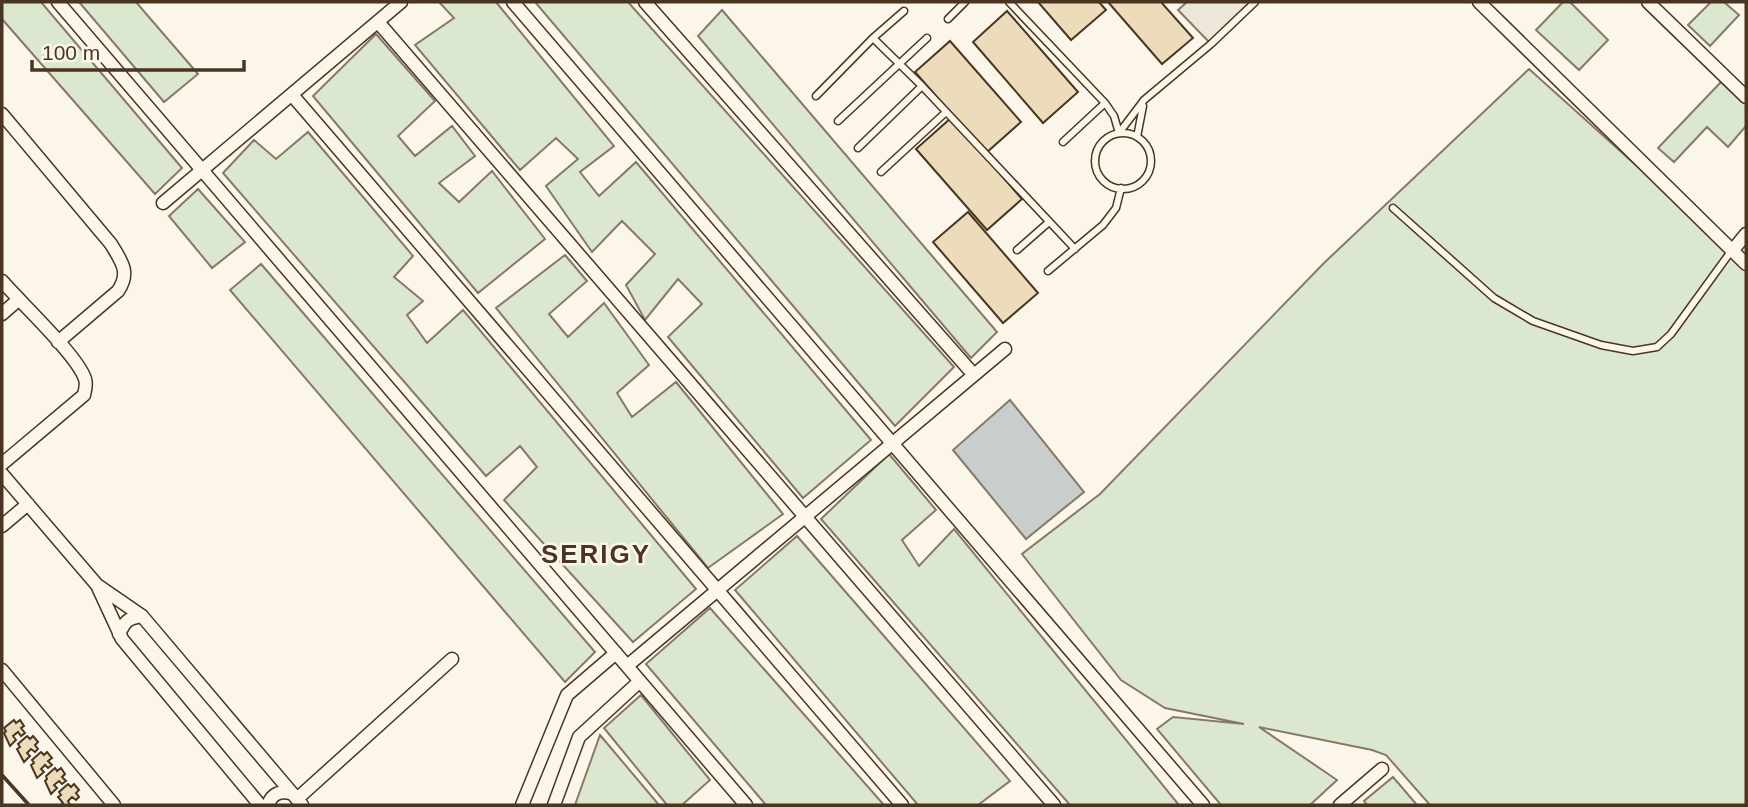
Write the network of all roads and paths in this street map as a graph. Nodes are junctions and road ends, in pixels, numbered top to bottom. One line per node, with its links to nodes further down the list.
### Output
1 (58, 2): 29 (street)
2 (401, 2): 12 (street)
3 (513, 2): 47 (street)
4 (645, 2): 46 (street)
5 (965, 2): 11 (lane)
6 (1009, 2): 21 (lane)
7 (1255, 2): 20 (lane)
8 (1479, 2): 38 (street)
9 (1648, 2): 19 (street)
10 (904, 11): 13 (lane)
11 (947, 19)
12 (377, 22): 17 (street); 51 (street)
13 (873, 38): 15 (lane); 18 (lane)
14 (927, 38): 15 (lane)
15 (898, 64): 16 (lane); 24 (lane)
16 (922, 86): 22 (lane); 28 (lane)
17 (293, 96): 29 (street); 54 (street)
18 (816, 96)
19 (1746, 97)
20 (1144, 100): 25 (lane); 26 (lane)
21 (1105, 103): 25 (lane); 27 (lane)
22 (946, 112): 30 (lane); 34 (lane)
23 (2, 114): 44 (street)
24 (838, 121)
25 (1119, 133): 26 (lane); 31 (lane)
26 (1138, 137): 31 (lane)
27 (1063, 142)
28 (858, 148)
29 (203, 170): 32 (street); 57 (street)
30 (881, 172)
31 (1121, 188): 36 (lane)
32 (163, 203)
33 (1393, 208): 38 (lane)
34 (1049, 222): 36 (lane); 37 (lane)
35 (1746, 233): 38 (street)
36 (1075, 249): 40 (lane)
37 (1017, 250)
38 (1732, 250): 39 (street)
39 (1746, 264)
40 (1048, 271)
41 (2, 281): 42 (street)
42 (18, 300): 43 (street); 44 (street)
43 (2, 314)
44 (58, 342): 48 (street)
45 (1005, 349): 46 (street)
46 (974, 375): 47 (street)
47 (892, 444): 51 (street); 73 (street)
48 (2, 464)
49 (2, 474): 50 (street)
50 (27, 504): 52 (street); 53 (street)
51 (805, 517): 54 (street); 72 (street)
52 (2, 526)
53 (97, 585): 55 (street); 56 (street)
54 (718, 590): 59 (street); 71 (street)
55 (142, 616): 56 (street); 63 (street)
56 (119, 634): 66 (street)
57 (616, 653): 59 (street); 68 (street)
58 (452, 659): 63 (street)
59 (627, 666): 61 (street)
60 (2, 670): 65 (street)
61 (640, 681): 69 (street); 70 (street)
62 (1382, 769): 64 (street)
63 (299, 801): 67 (street)
64 (1347, 803)
65 (114, 805)
66 (260, 805)
67 (268, 805)
68 (522, 805)
69 (555, 805)
70 (746, 805)
71 (902, 805)
72 (1054, 805)
73 (1203, 805)

